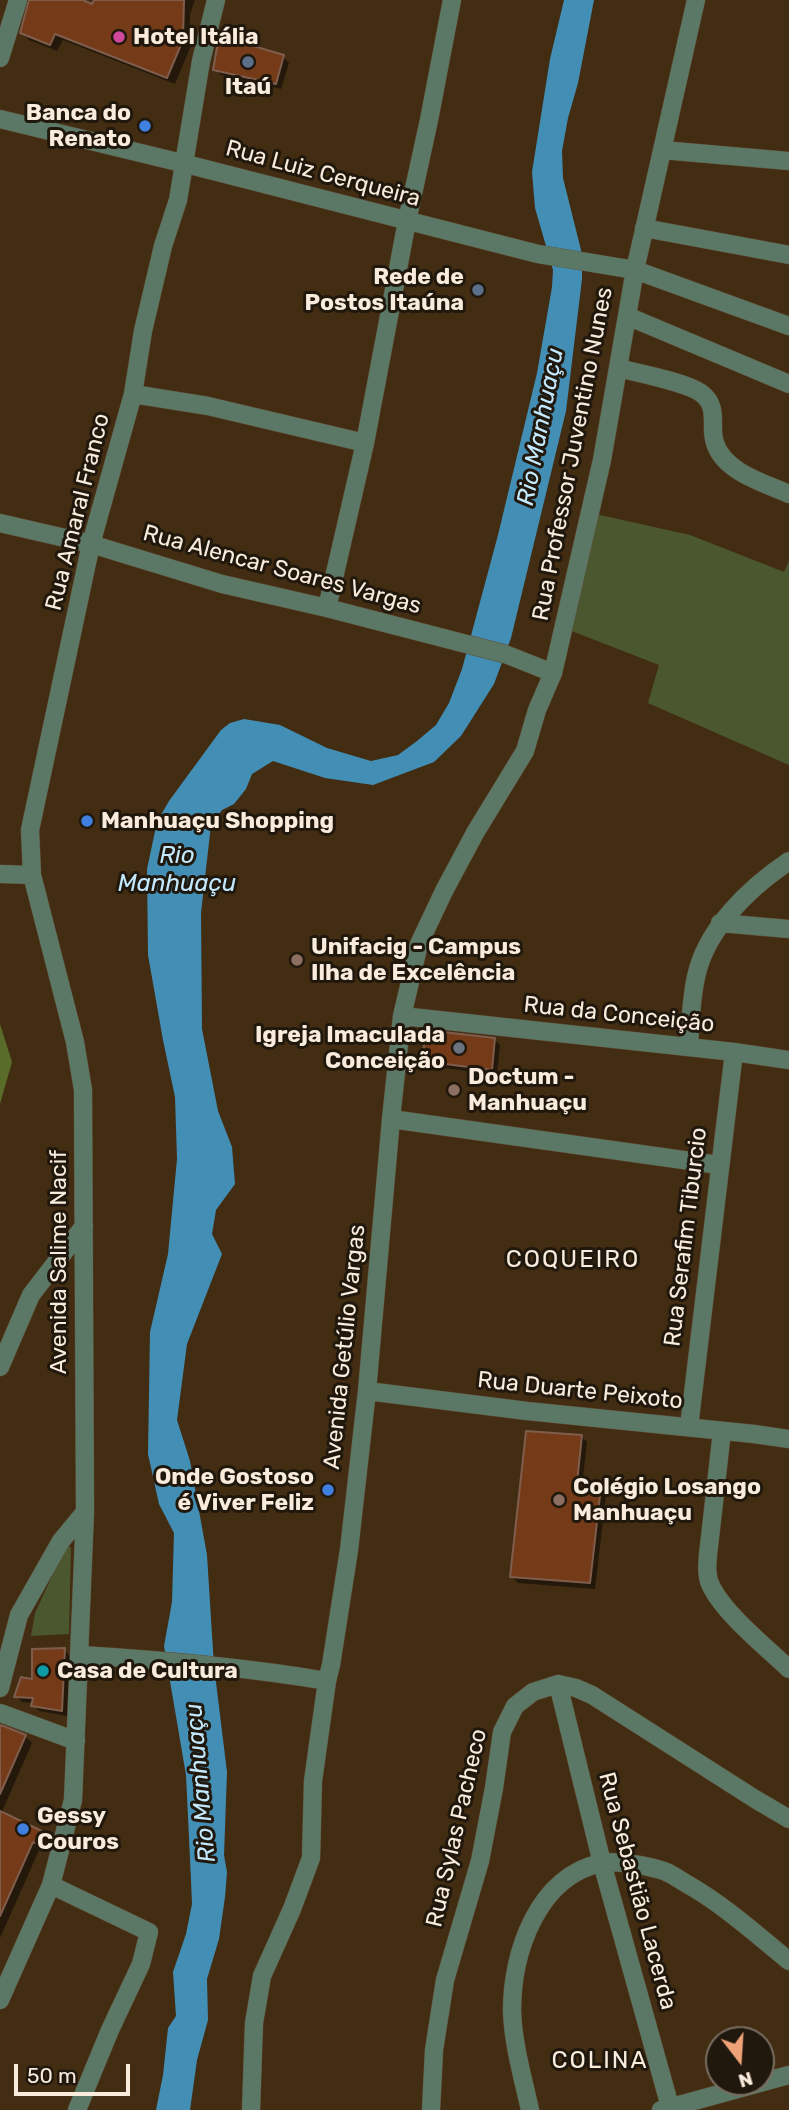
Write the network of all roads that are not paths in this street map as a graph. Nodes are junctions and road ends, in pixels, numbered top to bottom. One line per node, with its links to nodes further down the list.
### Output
1 (18, 0): 5 (street)
2 (216, 0): 9 (street, Rua Amaral Franco)
3 (452, 0): 10 (street)
4 (696, 0): 7 (street, Rua Professor Juventino Nunes)
5 (0, 58)
6 (0, 119): 9 (street, Rua Luiz Cerqueira)
7 (662, 150): 8 (street); 11 (street, Rua Professor Juventino Nunes)
8 (789, 161)
9 (186, 164): 10 (street, Rua Luiz Cerqueira); 18 (street, Rua Amaral Franco)
10 (407, 222): 13 (street, Rua Luiz Cerqueira); 19 (street)
11 (644, 228): 12 (street); 13 (street, Rua Professor Juventino Nunes)
12 (789, 255)
13 (635, 270): 14 (street, Rua Professor Juventino Nunes); 15 (street, Rua Luiz Cerqueira)
14 (627, 316): 16 (street, Rua Professor Juventino Nunes); 17 (street)
15 (789, 326)
16 (618, 368): 20 (street); 24 (street, Rua Professor Juventino Nunes)
17 (789, 384)
18 (133, 394): 19 (street); 22 (street, Rua Amaral Franco)
19 (365, 443): 23 (street)
20 (789, 494)
21 (0, 523): 22 (street, Rua Alencar Soares Vargas)
22 (91, 544): 23 (street, Rua Alencar Soares Vargas); 27 (street, Rua Amaral Franco)
23 (327, 608): 24 (street, Rua Alencar Soares Vargas)
24 (553, 673): 30 (street, Rua Professor Juventino Nunes)
25 (789, 861): 28 (street)
26 (0, 874): 27 (street)
27 (32, 875): 36 (street, Avenida Salime Nacif)
28 (720, 923): 29 (street); 31 (street)
29 (789, 929)
30 (402, 1016): 31 (street, Rua da Conceição); 34 (street, Avenida Getúlio Vargas)
31 (689, 1047): 32 (street, Rua da Conceição)
32 (734, 1052): 33 (street, Rua da Conceição); 35 (street, Rua Serafim Tiburcio)
33 (789, 1060)
34 (391, 1119): 35 (street); 38 (street, Avenida Getúlio Vargas)
35 (719, 1165): 39 (street, Rua Serafim Tiburcio)
36 (84, 1226): 37 (street); 42 (street, Avenida Salime Nacif)
37 (0, 1367)
38 (367, 1391): 39 (street, Rua Duarte Peixoto); 45 (street, Avenida Getúlio Vargas)
39 (689, 1427): 40 (street, Rua Duarte Peixoto)
40 (722, 1431): 41 (street, Rua Duarte Peixoto); 44 (street)
41 (789, 1439)
42 (85, 1512): 43 (street, Avenida Salime Nacif); 47 (street)
43 (80, 1655): 45 (street); 49 (street, Avenida Salime Nacif)
44 (789, 1669)
45 (327, 1681): 58 (street, Avenida Getúlio Vargas)
46 (558, 1685): 50 (street); 51 (street, Rua Sebastião Lacerda); 59 (street, Rua Sylas Pacheco)
47 (0, 1688)
48 (0, 1713): 49 (street)
49 (76, 1741): 52 (street)
50 (789, 1819)
51 (602, 1863): 53 (street); 56 (street, Rua Sebastião Lacerda); 60 (street)
52 (51, 1885): 54 (street); 57 (street)
53 (789, 1961)
54 (0, 2000)
55 (789, 2075): 56 (street)
56 (667, 2109)
57 (77, 2110)
58 (251, 2110)
59 (431, 2110)
60 (530, 2110)

